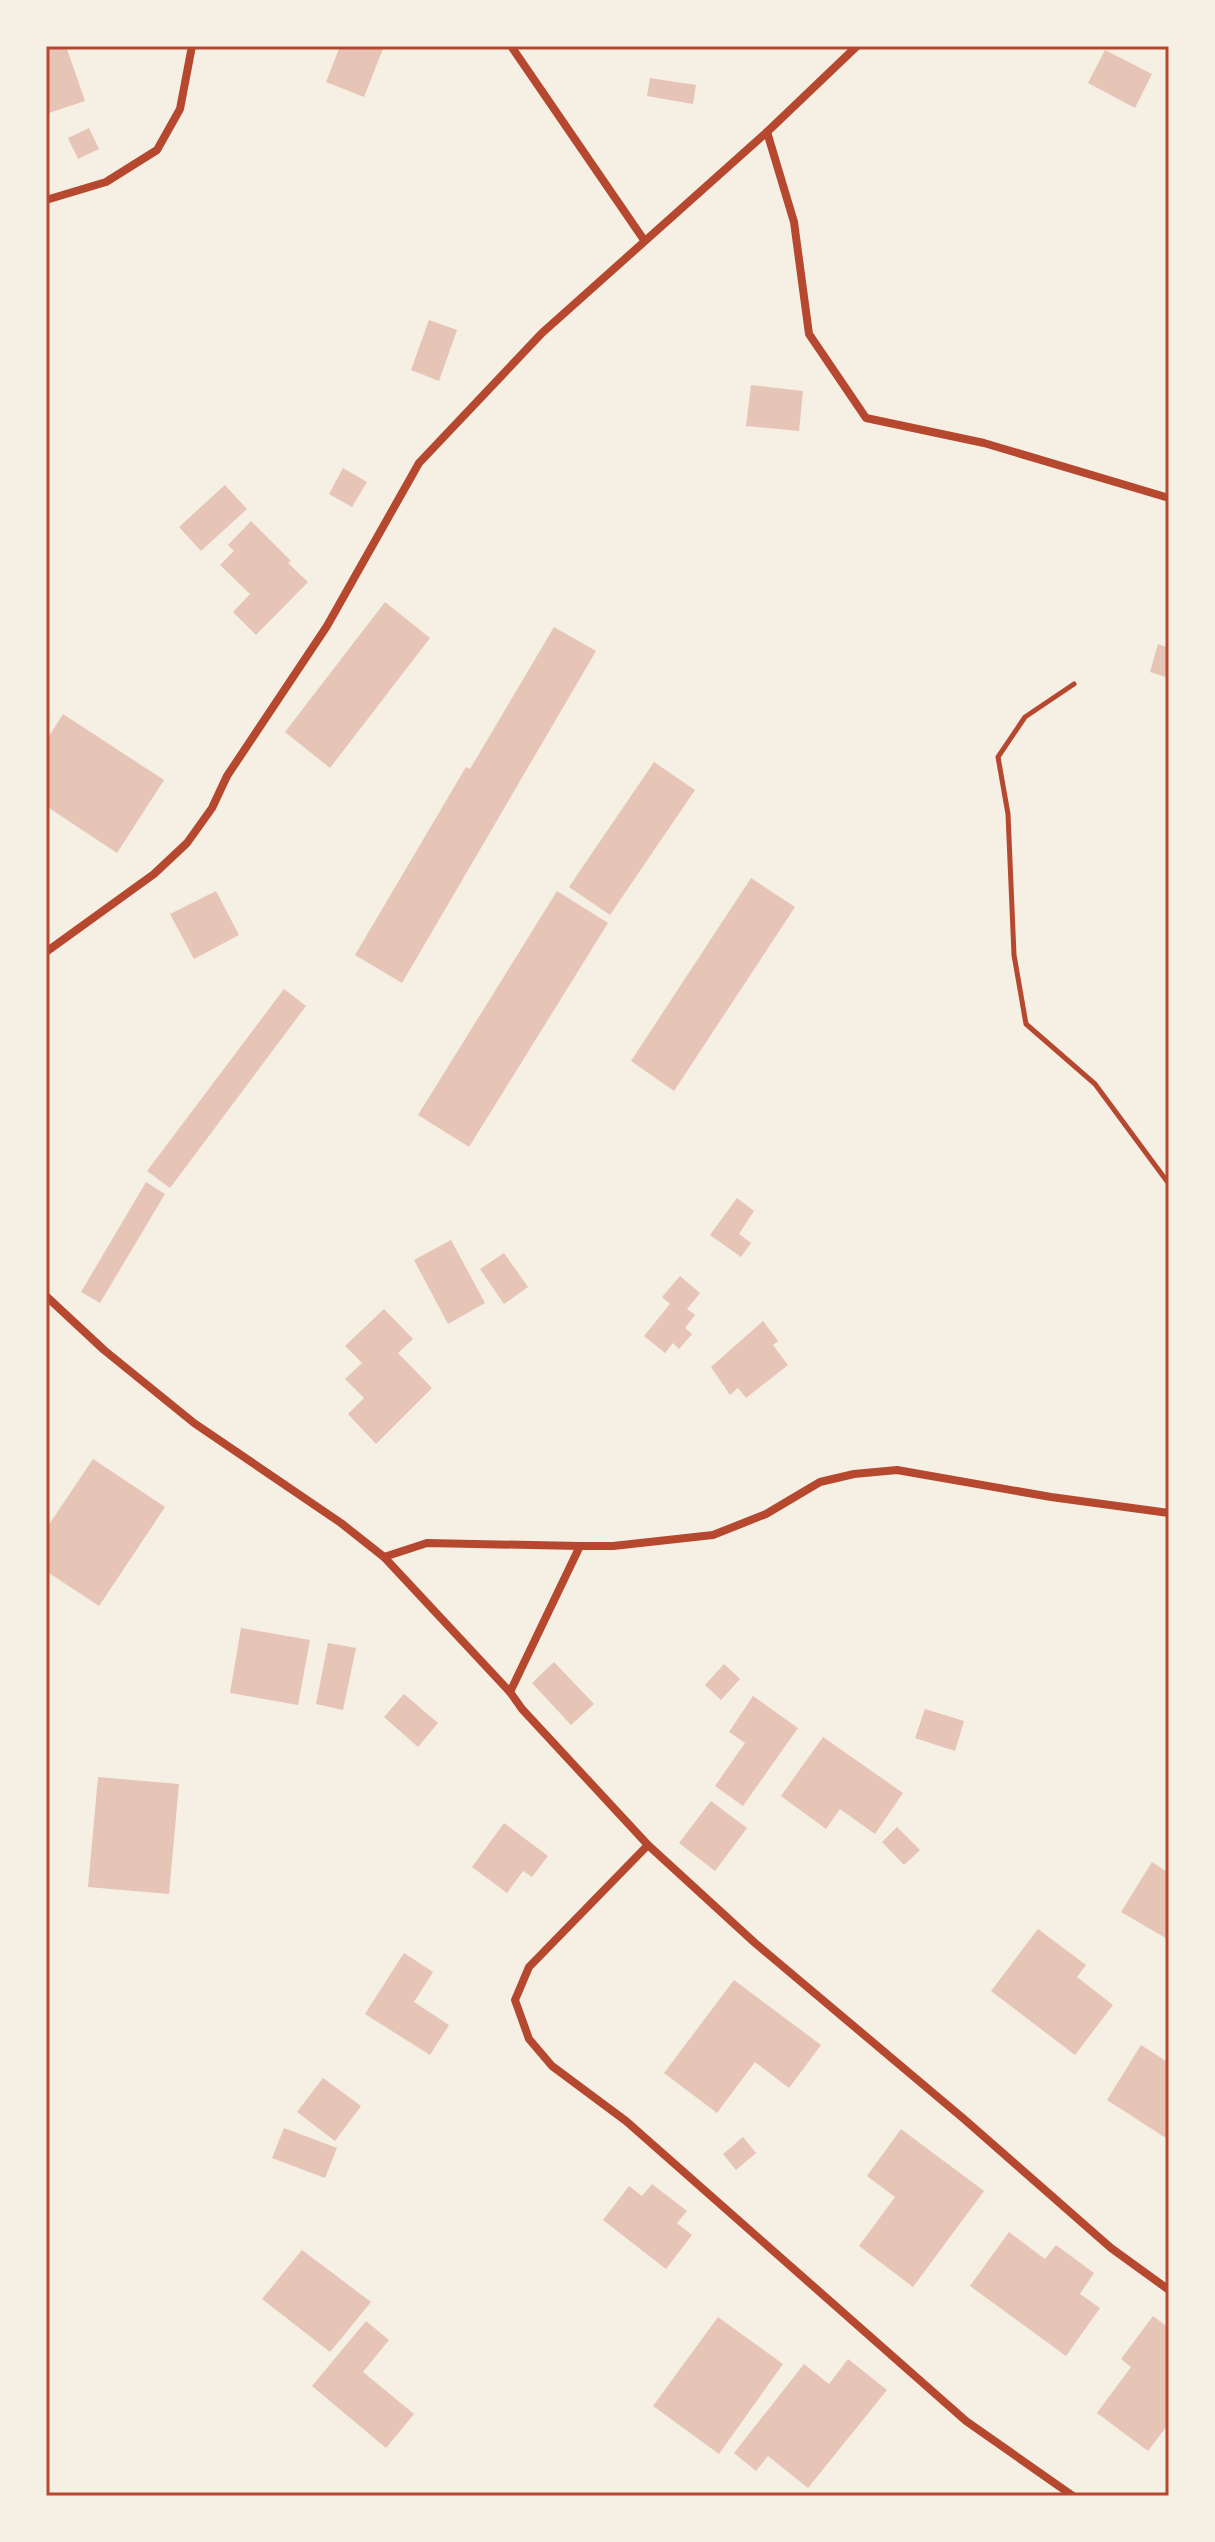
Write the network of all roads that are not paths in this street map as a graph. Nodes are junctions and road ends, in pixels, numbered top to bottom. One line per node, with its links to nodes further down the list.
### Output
1 (192, 46): 5 (street)
2 (511, 46): 6 (street)
3 (857, 46): 4 (street)
4 (767, 132): 6 (street); 7 (street)
5 (46, 200)
6 (644, 240): 8 (street)
7 (1169, 498)
8 (46, 952)
9 (46, 1296): 12 (street)
10 (1169, 1513): 11 (street)
11 (580, 1546): 12 (street); 13 (street)
12 (384, 1557): 13 (street)
13 (510, 1692): 14 (street)
14 (648, 1845): 15 (street); 16 (street)
15 (1169, 2290)
16 (1073, 2496)

